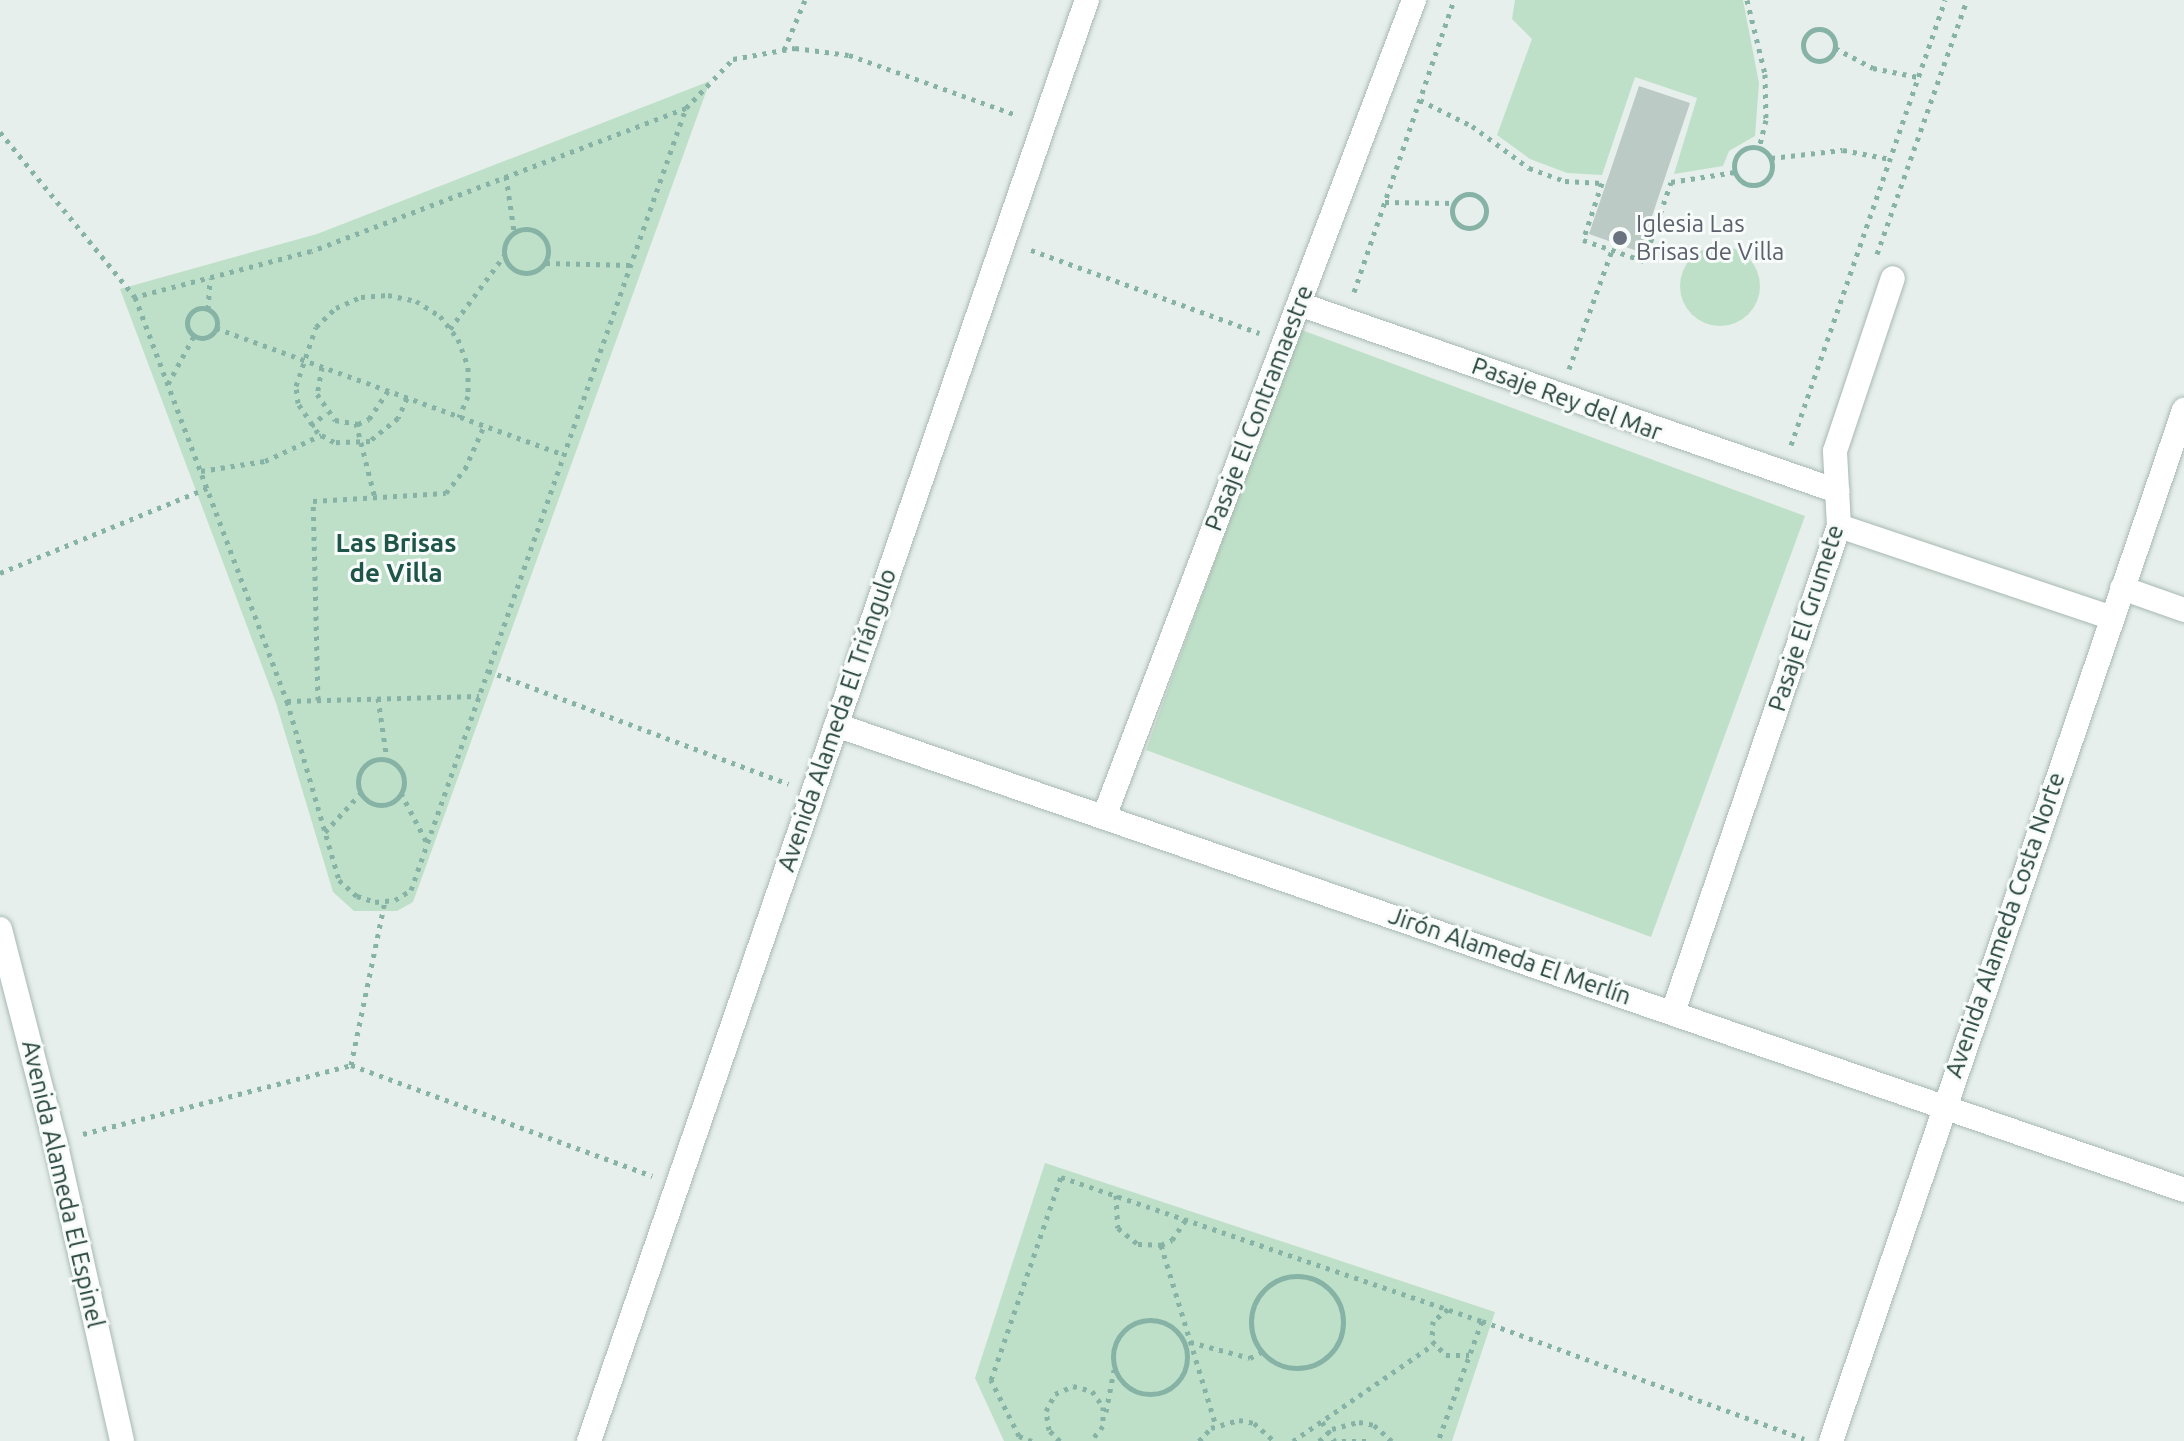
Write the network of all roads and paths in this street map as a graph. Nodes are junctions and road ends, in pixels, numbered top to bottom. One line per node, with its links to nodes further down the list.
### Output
1 (805, 0): 9 (path)
2 (1087, 0): 13 (street, Avenida Alameda El Triángulo)
3 (1414, 0): 33 (street, Pasaje El Contramaestre)
4 (1454, 0): 11 (path)
5 (1747, 0): 15 (path)
6 (1945, 0): 10 (path)
7 (1967, 0): 25 (path)
8 (1835, 48): 8 (path); 10 (path)
9 (784, 50): 12 (path); 13 (path)
10 (1918, 77): 17 (path)
11 (1420, 100): 20 (path); 24 (path)
12 (686, 108): 19 (path); 28 (path)
13 (1045, 125): 23 (street, Avenida Alameda El Triángulo)
14 (0, 132): 31 (path)
15 (1759, 148): 16 (path); 18 (path)
16 (1771, 158): 17 (path); 18 (path)
17 (1890, 159): 25 (path)
18 (1735, 172): 24 (path)
19 (506, 176): 22 (path); 29 (path)
20 (1385, 202): 21 (path); 32 (path)
21 (1454, 203): 21 (path)
22 (514, 232): 26 (path); 27 (path)
23 (1004, 240): 38 (path); 72 (street, Avenida Alameda El Triángulo)
24 (1612, 250): 42 (path)
25 (1857, 254): 56 (path)
26 (504, 256): 27 (path); 36 (path)
27 (546, 263): 28 (path)
28 (631, 265): 57 (path)
29 (210, 277): 31 (path); 34 (path)
30 (1893, 278): 60 (street, Pasaje El Grumete)
31 (135, 297): 44 (path)
32 (1366, 302)
33 (1299, 304): 38 (street, Pasaje El Contramaestre); 46 (street, Pasaje Rey del Mar)
34 (208, 309): 35 (path); 37 (path)
35 (216, 328): 37 (path); 39 (path)
36 (450, 329): 39 (path); 50 (path)
37 (194, 336): 44 (path)
38 (1284, 342): 77 (street, Pasaje El Contramaestre)
39 (302, 359): 40 (path); 52 (path)
40 (322, 367): 45 (path); 49 (path)
41 (1553, 367): 42 (path)
42 (1568, 372): 43 (path); 46 (path)
43 (1582, 377)
44 (168, 384): 58 (path)
45 (388, 391): 47 (path); 51 (path)
46 (1559, 396): 60 (street, Pasaje Rey del Mar)
47 (407, 398): 50 (path); 55 (path)
48 (2184, 410): 64 (street, Avenida Alameda Costa Norte)
49 (326, 413): 51 (path); 52 (path)
50 (459, 417): 53 (path)
51 (356, 423): 55 (path)
52 (311, 426): 54 (path)
53 (484, 426): 57 (path); 61 (path)
54 (321, 435): 55 (path); 58 (path)
55 (362, 443): 61 (path)
56 (1775, 445)
57 (564, 455): 67 (path)
58 (201, 471): 59 (path)
59 (207, 488): 63 (path); 71 (path)
60 (1837, 491): 62 (street, Pasaje El Grumete)
61 (375, 498): 70 (path)
62 (1839, 526): 66 (street); 82 (street, Pasaje El Grumete)
63 (0, 573)
64 (2122, 588): 65 (street); 66 (street, Avenida Alameda Costa Norte)
65 (2184, 610)
66 (2112, 618): 84 (street, Avenida Alameda Costa Norte)
67 (488, 671): 68 (path); 76 (path)
68 (479, 696): 69 (path); 79 (path)
69 (378, 698): 70 (path); 73 (path)
70 (318, 700): 71 (path)
71 (287, 701): 78 (path)
72 (836, 725): 76 (street, Avenida Alameda El Triángulo); 77 (street, Jirón Alameda El Merlín)
73 (387, 760): 74 (path); 75 (path)
74 (361, 793): 75 (path); 78 (path)
75 (401, 793): 79 (path)
76 (811, 793): 86 (street, Avenida Alameda El Triángulo)
77 (1104, 817): 82 (street, Jirón Alameda El Merlín)
78 (325, 832): 80 (path)
79 (427, 843): 80 (path)
80 (385, 901): 83 (path)
81 (0, 929): 85 (street, Avenida Alameda El Espinel)
82 (1673, 1012): 84 (street, Jirón Alameda El Merlín)
83 (351, 1065): 85 (path); 86 (path)
84 (1942, 1104): 87 (street, Jirón Alameda El Merlín); 119 (street, Avenida Alameda Costa Norte)
85 (55, 1141): 104 (street, Avenida Alameda El Espinel)
86 (678, 1186): 105 (street, Avenida Alameda El Triángulo)
87 (2184, 1190)
88 (1116, 1195): 89 (path); 90 (path); 106 (path)
89 (1186, 1219): 90 (path); 91 (path)
90 (1161, 1245): 95 (path)
91 (1312, 1263): 92 (path); 93 (path)
92 (1308, 1278): 97 (path); 97 (path)
93 (1448, 1309): 94 (path); 96 (path)
94 (1482, 1321): 98 (path); 118 (path)
95 (1187, 1342): 97 (path); 99 (path); 99 (path); 102 (path)
96 (1434, 1344): 98 (path); 101 (path)
97 (1262, 1352)
98 (1469, 1355): 117 (path)
99 (1114, 1367): 100 (path)
100 (1105, 1416): 107 (path); 108 (path)
101 (1322, 1422): 103 (path); 111 (path)
102 (1216, 1426): 109 (path); 110 (path)
103 (1328, 1432): 112 (path); 113 (path); 116 (path)
104 (122, 1441)
105 (589, 1441)
106 (1032, 1441)
107 (1060, 1441)
108 (1091, 1441)
109 (1199, 1441)
110 (1274, 1441)
111 (1293, 1441)
112 (1319, 1441)
113 (1335, 1441)
114 (1342, 1441): 115 (path)
115 (1368, 1441)
116 (1392, 1441)
117 (1438, 1441)
118 (1808, 1441)
119 (1831, 1441)

